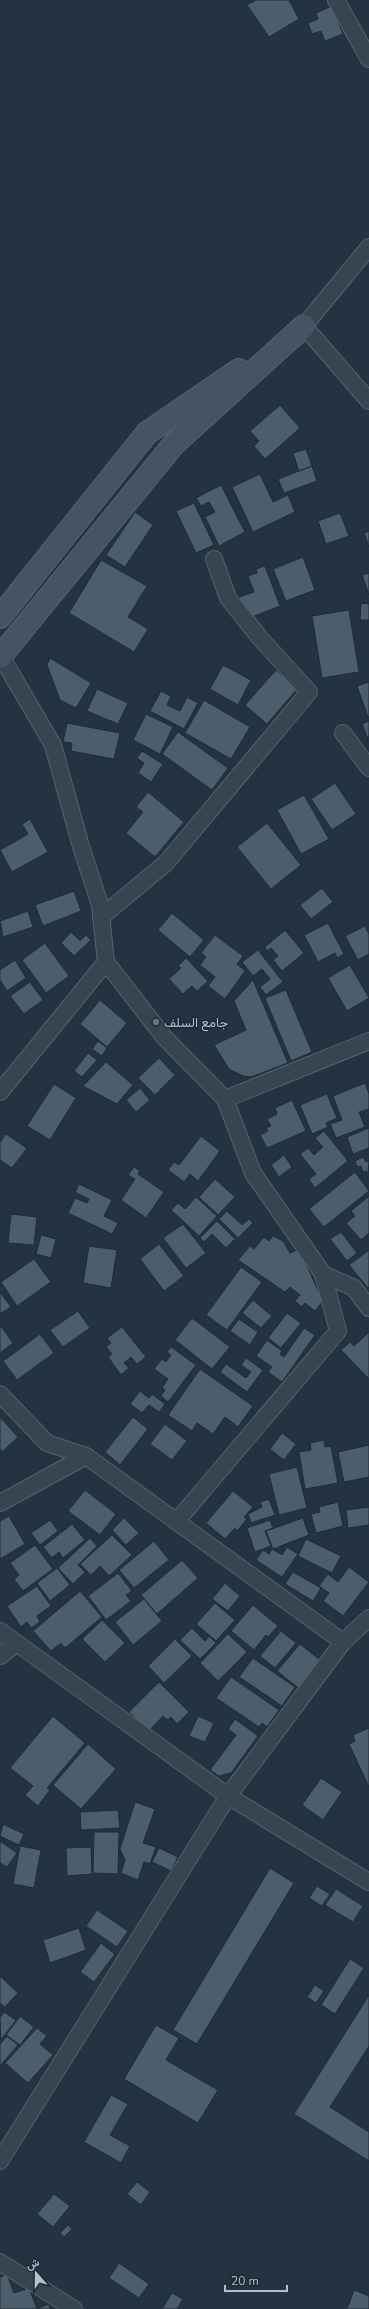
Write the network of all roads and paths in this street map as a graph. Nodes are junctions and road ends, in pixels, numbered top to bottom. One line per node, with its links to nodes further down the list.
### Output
1 (336, 0): 2 (street)
2 (369, 59)
3 (369, 246): 4 (street)
4 (304, 326): 5 (street); 7 (main road); 8 (main road)
5 (369, 402)
6 (214, 559): 11 (street)
7 (0, 617)
8 (1, 657): 11 (street)
9 (343, 733): 10 (street)
10 (369, 768)
11 (101, 917): 12 (street)
12 (106, 962): 14 (street); 15 (street)
13 (369, 1041): 15 (street)
14 (0, 1092)
15 (224, 1099): 16 (street)
16 (323, 1274): 17 (street); 21 (street)
17 (369, 1308)
18 (0, 1394): 19 (street)
19 (86, 1456): 20 (street); 21 (street)
20 (0, 1503)
21 (176, 1522): 24 (street)
22 (369, 1618): 24 (street)
23 (0, 1631): 25 (street)
24 (343, 1642): 27 (street)
25 (17, 1643): 26 (street); 27 (street)
26 (0, 1656)
27 (228, 1796): 28 (street); 29 (street)
28 (369, 1882)
29 (0, 2161)
30 (0, 2262): 31 (street)
31 (74, 2309)

